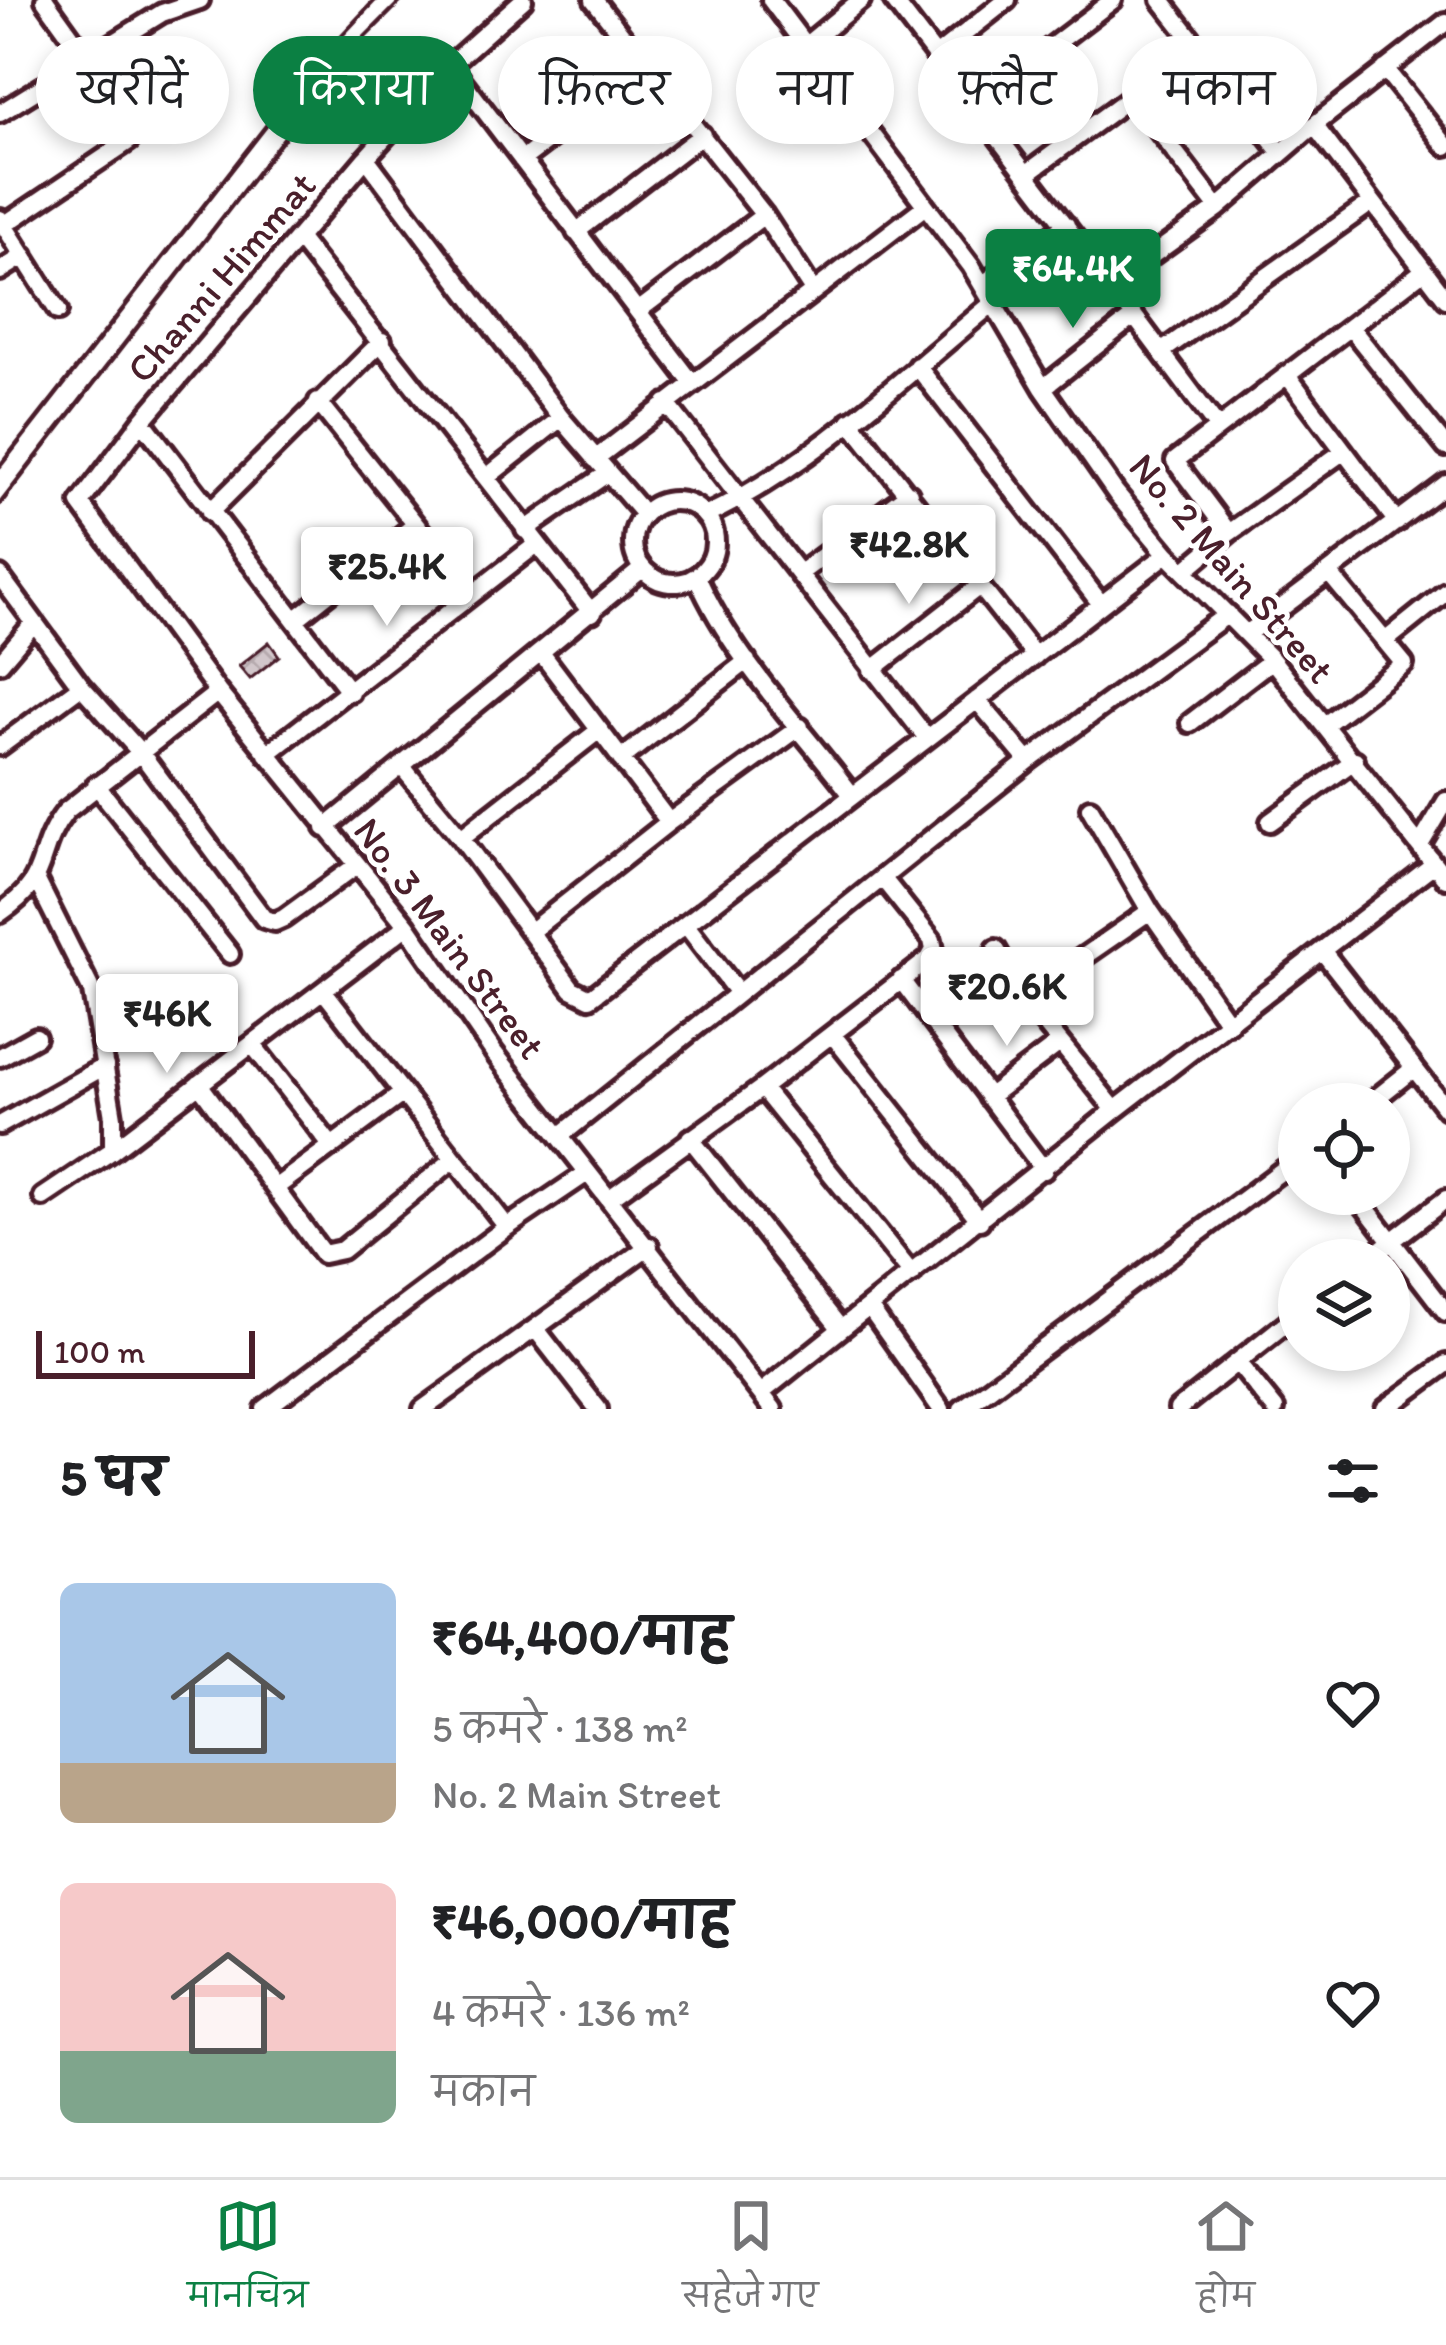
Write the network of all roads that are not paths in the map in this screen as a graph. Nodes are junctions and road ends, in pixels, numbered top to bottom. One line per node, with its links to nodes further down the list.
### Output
1 (45, 0): 12 (street)
2 (200, 0): 13 (street)
3 (523, 0): 21 (street, Channi Himmat)
4 (594, 0): 14 (street)
5 (770, 0): 15 (street, No. 2 Main Street)
6 (861, 0): 16 (street)
7 (893, 0): 17 (street)
8 (1007, 0): 18 (street)
9 (1113, 0): 19 (street)
10 (1161, 0): 20 (street)
11 (1446, 22): 22 (street)
12 (70, 36)
13 (126, 36)
14 (622, 36)
15 (796, 36)
16 (817, 36)
17 (921, 36)
18 (961, 36)
19 (1066, 36)
20 (1191, 36)
21 (474, 44)
22 (1384, 69): 27 (street); 39 (street)
23 (36, 91): 26 (street)
24 (474, 97): 42 (street)
25 (1122, 103): 43 (street)
26 (0, 113)
27 (1317, 122)
28 (1317, 128): 44 (street)
29 (124, 144): 48 (street)
30 (379, 144): 41 (street, Channi Himmat)
31 (543, 144): 42 (street)
32 (690, 144): 50 (street)
33 (709, 144): 47 (street)
34 (877, 144): 45 (street, No. 2 Main Street)
35 (1003, 144): 43 (street)
36 (1169, 144): 46 (street)
37 (1274, 144): 40 (street)
38 (1291, 144): 40 (street)
39 (1445, 144)
40 (1281, 153): 46 (street)
41 (366, 158): 51 (street, Channi Himmat); 72 (street)
42 (522, 160): 50 (street)
43 (1026, 174): 49 (street)
44 (1372, 202): 54 (street); 65 (street)
45 (924, 207): 55 (street, No. 2 Main Street); 57 (street)
46 (1218, 208): 56 (street)
47 (764, 215): 57 (street); 61 (street)
48 (2, 221): 52 (street)
49 (1066, 225): 55 (street); 56 (street)
50 (576, 232): 61 (street)
51 (299, 238): 64 (street); 74 (street, Channi Himmat)
52 (23, 256): 53 (street); 60 (street)
53 (0, 271)
54 (1423, 271): 58 (street); 63 (street)
55 (983, 284): 59 (street, No. 2 Main Street)
56 (1111, 285): 62 (street)
57 (812, 290): 68 (street)
58 (1446, 299)
59 (993, 303): 66 (street); 69 (street, No. 2 Main Street)
60 (58, 310)
61 (638, 311): 68 (street)
62 (1134, 316): 65 (street); 69 (street)
63 (1350, 327): 67 (street); 76 (street)
64 (382, 341): 70 (street); 79 (street)
65 (1161, 352): 75 (street)
66 (917, 366): 73 (street); 101 (street)
67 (1287, 375): 75 (street); 77 (street)
68 (693, 383): 71 (street)
69 (1043, 388): 91 (street, No. 2 Main Street)
70 (317, 403): 84 (street); 88 (street)
71 (666, 403): 78 (street); 82 (street)
72 (562, 418): 78 (street); 79 (street)
73 (850, 421): 81 (street); 82 (street)
74 (142, 422): 83 (street, Channi Himmat); 84 (street)
75 (1218, 428): 89 (street)
76 (1446, 447)
77 (1344, 451): 87 (street); 89 (street)
78 (601, 465): 85 (street); 90 (street)
79 (487, 477): 90 (street)
80 (1446, 484): 87 (street)
81 (908, 493): 94 (street); 98 (street)
82 (741, 499): 86 (street); 94 (street)
83 (80, 503): 115 (street, No. 3 Main Street)
84 (210, 512): 104 (street)
85 (643, 512): 86 (street); 92 (street)
86 (706, 515): 97 (street)
87 (1397, 522): 95 (street)
88 (416, 525): 100 (street); 104 (street)
89 (1229, 533): 93 (street)
90 (531, 537): 100 (street); 102 (street)
91 (1167, 554): 93 (street, No. 2 Main Street); 101 (street)
92 (642, 569): 97 (street); 102 (street)
93 (1184, 571): 103 (street, No. 2 Main Street)
94 (800, 573): 113 (street)
95 (1329, 573): 106 (street); 107 (street)
96 (0, 576): 105 (street)
97 (698, 577): 111 (street)
98 (979, 586): 109 (street); 113 (street)
99 (1446, 592): 107 (street)
100 (471, 594): 116 (street)
101 (1101, 604): 109 (street)
102 (592, 614): 108 (street)
103 (1228, 614): 106 (street, No. 2 Main Street); 128 (street)
104 (296, 619): 116 (street)
105 (34, 623): 112 (street); 114 (street)
106 (1248, 633): 110 (street, No. 2 Main Street)
107 (1385, 641): 119 (street)
108 (542, 654): 121 (street); 129 (street)
109 (1035, 656): 117 (street)
110 (1272, 660): 118 (street); 119 (street, No. 2 Main Street)
111 (747, 661): 120 (street); 126 (street)
112 (0, 663)
113 (872, 670): 122 (street)
114 (81, 686): 123 (street); 124 (street)
115 (218, 692): 124 (street); 125 (street, No. 3 Main Street)
116 (350, 692): 125 (street)
117 (977, 700): 122 (street); 128 (street)
118 (1190, 723)
119 (1325, 724): 127 (street, No. 2 Main Street)
120 (800, 727): 131 (street); 134 (street)
121 (598, 731): 126 (street); 137 (street)
122 (927, 739): 131 (street)
123 (0, 746)
124 (140, 752): 130 (street); 139 (street)
125 (266, 754): 136 (street, No. 3 Main Street)
126 (621, 759): 134 (street)
127 (1355, 760): 135 (street); 138 (street, No. 2 Main Street)
128 (1028, 761): 142 (street)
129 (403, 768): 136 (street); 137 (street)
130 (96, 785): 141 (street); 150 (street)
131 (851, 794): 145 (street)
132 (1446, 801): 138 (street)
133 (1090, 808): 143 (street)
134 (669, 822): 147 (street)
135 (1270, 822)
136 (326, 828): 139 (street, No. 3 Main Street)
137 (460, 838): 147 (street)
138 (1420, 845): 140 (street, No. 2 Main Street)
139 (357, 865): 146 (street, No. 3 Main Street)
140 (1440, 871): 149 (street)
141 (37, 880): 144 (street); 161 (street)
142 (884, 880): 151 (street); 153 (street)
143 (1150, 911): 154 (street); 155 (street)
144 (0, 913)
145 (686, 925): 147 (street); 153 (street)
146 (407, 926): 152 (street); 171 (street, No. 3 Main Street)
147 (531, 931)
148 (996, 949): 154 (street)
149 (1324, 952): 155 (street); 162 (street)
150 (230, 954)
151 (901, 980): 156 (street); 167 (street)
152 (323, 990): 158 (street); 166 (street)
153 (738, 993): 171 (street)
154 (1024, 998): 159 (street)
155 (1229, 1024): 169 (street)
156 (832, 1034): 165 (street); 184 (street)
157 (36, 1037): 160 (street)
158 (252, 1044): 164 (street); 173 (street)
159 (1058, 1044): 167 (street); 169 (street)
160 (0, 1057)
161 (105, 1066): 170 (street); 174 (street)
162 (1414, 1069): 163 (street); 168 (street)
163 (1396, 1083)
164 (199, 1084): 174 (street); 179 (street)
165 (762, 1088): 172 (street); 190 (street)
166 (403, 1093): 173 (street); 175 (street)
167 (988, 1096): 176 (street)
168 (1446, 1109)
169 (1115, 1110): 176 (street)
170 (0, 1125)
171 (560, 1136): 177 (street, No. 3 Main Street)
172 (690, 1138): 181 (street); 194 (street)
173 (330, 1144): 179 (street)
174 (113, 1150): 180 (street)
175 (454, 1159): 179 (street); 185 (street)
176 (1044, 1170): 184 (street)
177 (586, 1173): 181 (street, No. 3 Main Street); 185 (street)
178 (1278, 1174): 204 (street)
179 (275, 1188)
180 (43, 1197)
181 (610, 1198): 188 (street, No. 3 Main Street)
182 (1446, 1199): 187 (street)
183 (1371, 1215): 186 (street)
184 (980, 1221): 190 (street)
185 (507, 1228): 200 (street)
186 (1389, 1239)
187 (1394, 1239)
188 (649, 1246): 193 (street); 198 (street, No. 3 Main Street)
189 (1410, 1266): 192 (street)
190 (912, 1274): 191 (street)
191 (869, 1306): 194 (street); 203 (street)
192 (1446, 1312)
193 (535, 1328): 199 (street); 201 (street)
194 (840, 1328): 198 (street)
195 (1278, 1330): 196 (street)
196 (1238, 1362): 205 (street); 206 (street)
197 (1446, 1364): 207 (street)
198 (761, 1394): 202 (street, No. 3 Main Street)
199 (429, 1407)
200 (265, 1409)
201 (598, 1409)
202 (773, 1409)
203 (941, 1409)
204 (962, 1409)
205 (1178, 1409)
206 (1275, 1409)
207 (1385, 1409)

